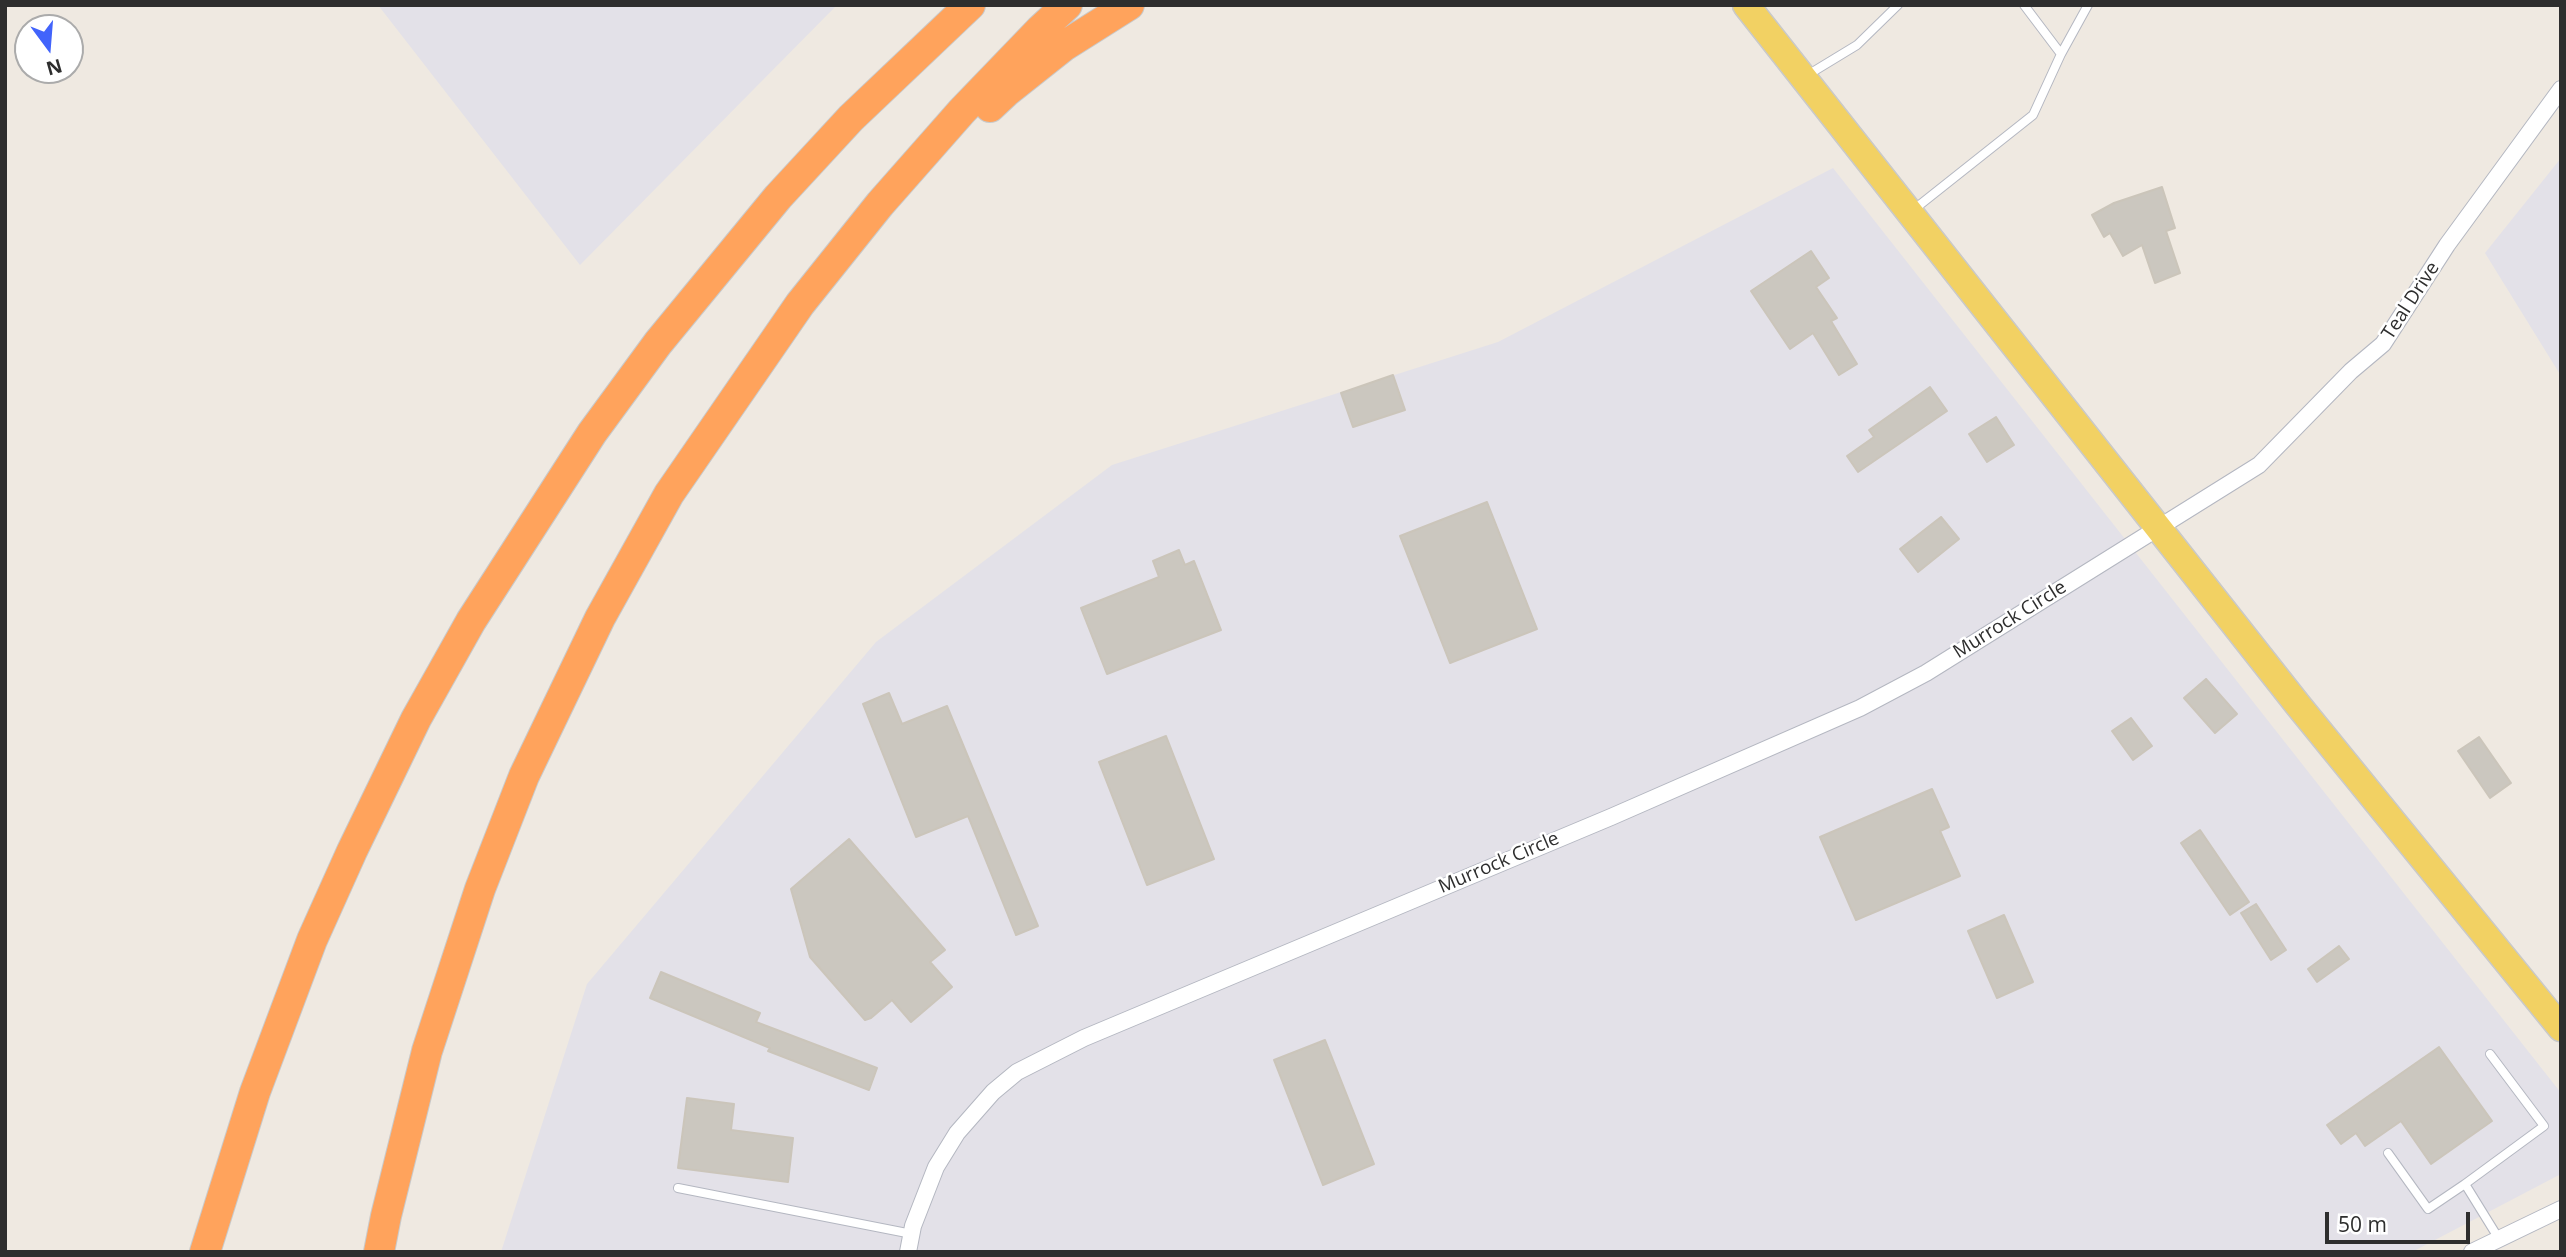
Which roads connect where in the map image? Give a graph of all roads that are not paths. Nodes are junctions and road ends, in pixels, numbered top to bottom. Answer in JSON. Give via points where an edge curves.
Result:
{"nodes":[{"id":1,"x":943,"y":5,"type":"edge"},
{"id":2,"x":970,"y":5,"type":"edge"},
{"id":3,"x":1067,"y":5,"type":"edge"},
{"id":4,"x":1129,"y":5,"type":"edge"},
{"id":5,"x":1746,"y":5,"type":"edge"},
{"id":6,"x":1898,"y":5,"type":"edge"},
{"id":7,"x":2024,"y":5,"type":"edge"},
{"id":8,"x":2088,"y":5,"type":"edge"},
{"id":9,"x":2061,"y":54,"type":"junction"},
{"id":10,"x":1803,"y":78,"type":"junction"},
{"id":11,"x":2561,"y":89,"type":"edge"},
{"id":12,"x":851,"y":118,"type":"junction"},
{"id":13,"x":880,"y":204,"type":"junction"},
{"id":14,"x":1909,"y":213,"type":"junction"},
{"id":15,"x":2157,"y":527,"type":"junction"},
{"id":16,"x":2561,"y":1028,"type":"edge"},
{"id":17,"x":2490,"y":1054,"type":"dead end"},
{"id":18,"x":2388,"y":1153,"type":"dead end"},
{"id":19,"x":2465,"y":1184,"type":"junction"},
{"id":20,"x":678,"y":1188,"type":"dead end"},
{"id":21,"x":2561,"y":1209,"type":"edge"},
{"id":22,"x":912,"y":1234,"type":"junction"},
{"id":23,"x":2498,"y":1239,"type":"junction"},
{"id":24,"x":205,"y":1252,"type":"edge"},
{"id":25,"x":379,"y":1252,"type":"edge"},
{"id":26,"x":908,"y":1252,"type":"edge"},
{"id":27,"x":2472,"y":1252,"type":"edge"}],
"edges":[{"from":1,"to":12,"type":"highway","via":[[891,57]]},
{"from":2,"to":12,"type":"highway"},
{"from":3,"to":13,"type":"highway","via":[[962,111]]},
{"from":4,"to":13,"type":"highway","via":[[1006,92]]},
{"from":5,"to":10,"type":"main road"},
{"from":6,"to":10,"type":"lane","via":[[1857,45]]},
{"from":7,"to":9,"type":"lane"},
{"from":8,"to":9,"type":"lane"},
{"from":9,"to":14,"type":"lane","via":[[2033,115]]},
{"from":10,"to":14,"type":"main road"},
{"from":11,"to":15,"type":"street","name":"Teal Drive","via":[[2447,245],[2383,344],[2351,370],[2259,465]]},
{"from":12,"to":24,"type":"highway","via":[[778,197],[658,343],[592,432],[471,621],[416,719],[312,940],[255,1092]]},
{"from":13,"to":25,"type":"highway","via":[[800,304],[669,495],[600,618],[524,776],[480,889],[428,1051]]},
{"from":14,"to":15,"type":"main road"},
{"from":15,"to":16,"type":"main road"},
{"from":15,"to":22,"type":"street","name":"Murrock Circle","via":[[1926,673],[1860,708],[1084,1038],[1017,1072],[957,1133],[936,1167]]},
{"from":17,"to":19,"type":"lane","via":[[2544,1126]]},
{"from":18,"to":19,"type":"lane","via":[[2428,1209]]},
{"from":19,"to":23,"type":"lane"},
{"from":20,"to":22,"type":"lane"},
{"from":21,"to":23,"type":"street"},
{"from":22,"to":26,"type":"street","name":"Murrock Circle"},
{"from":23,"to":27,"type":"street"}]}
